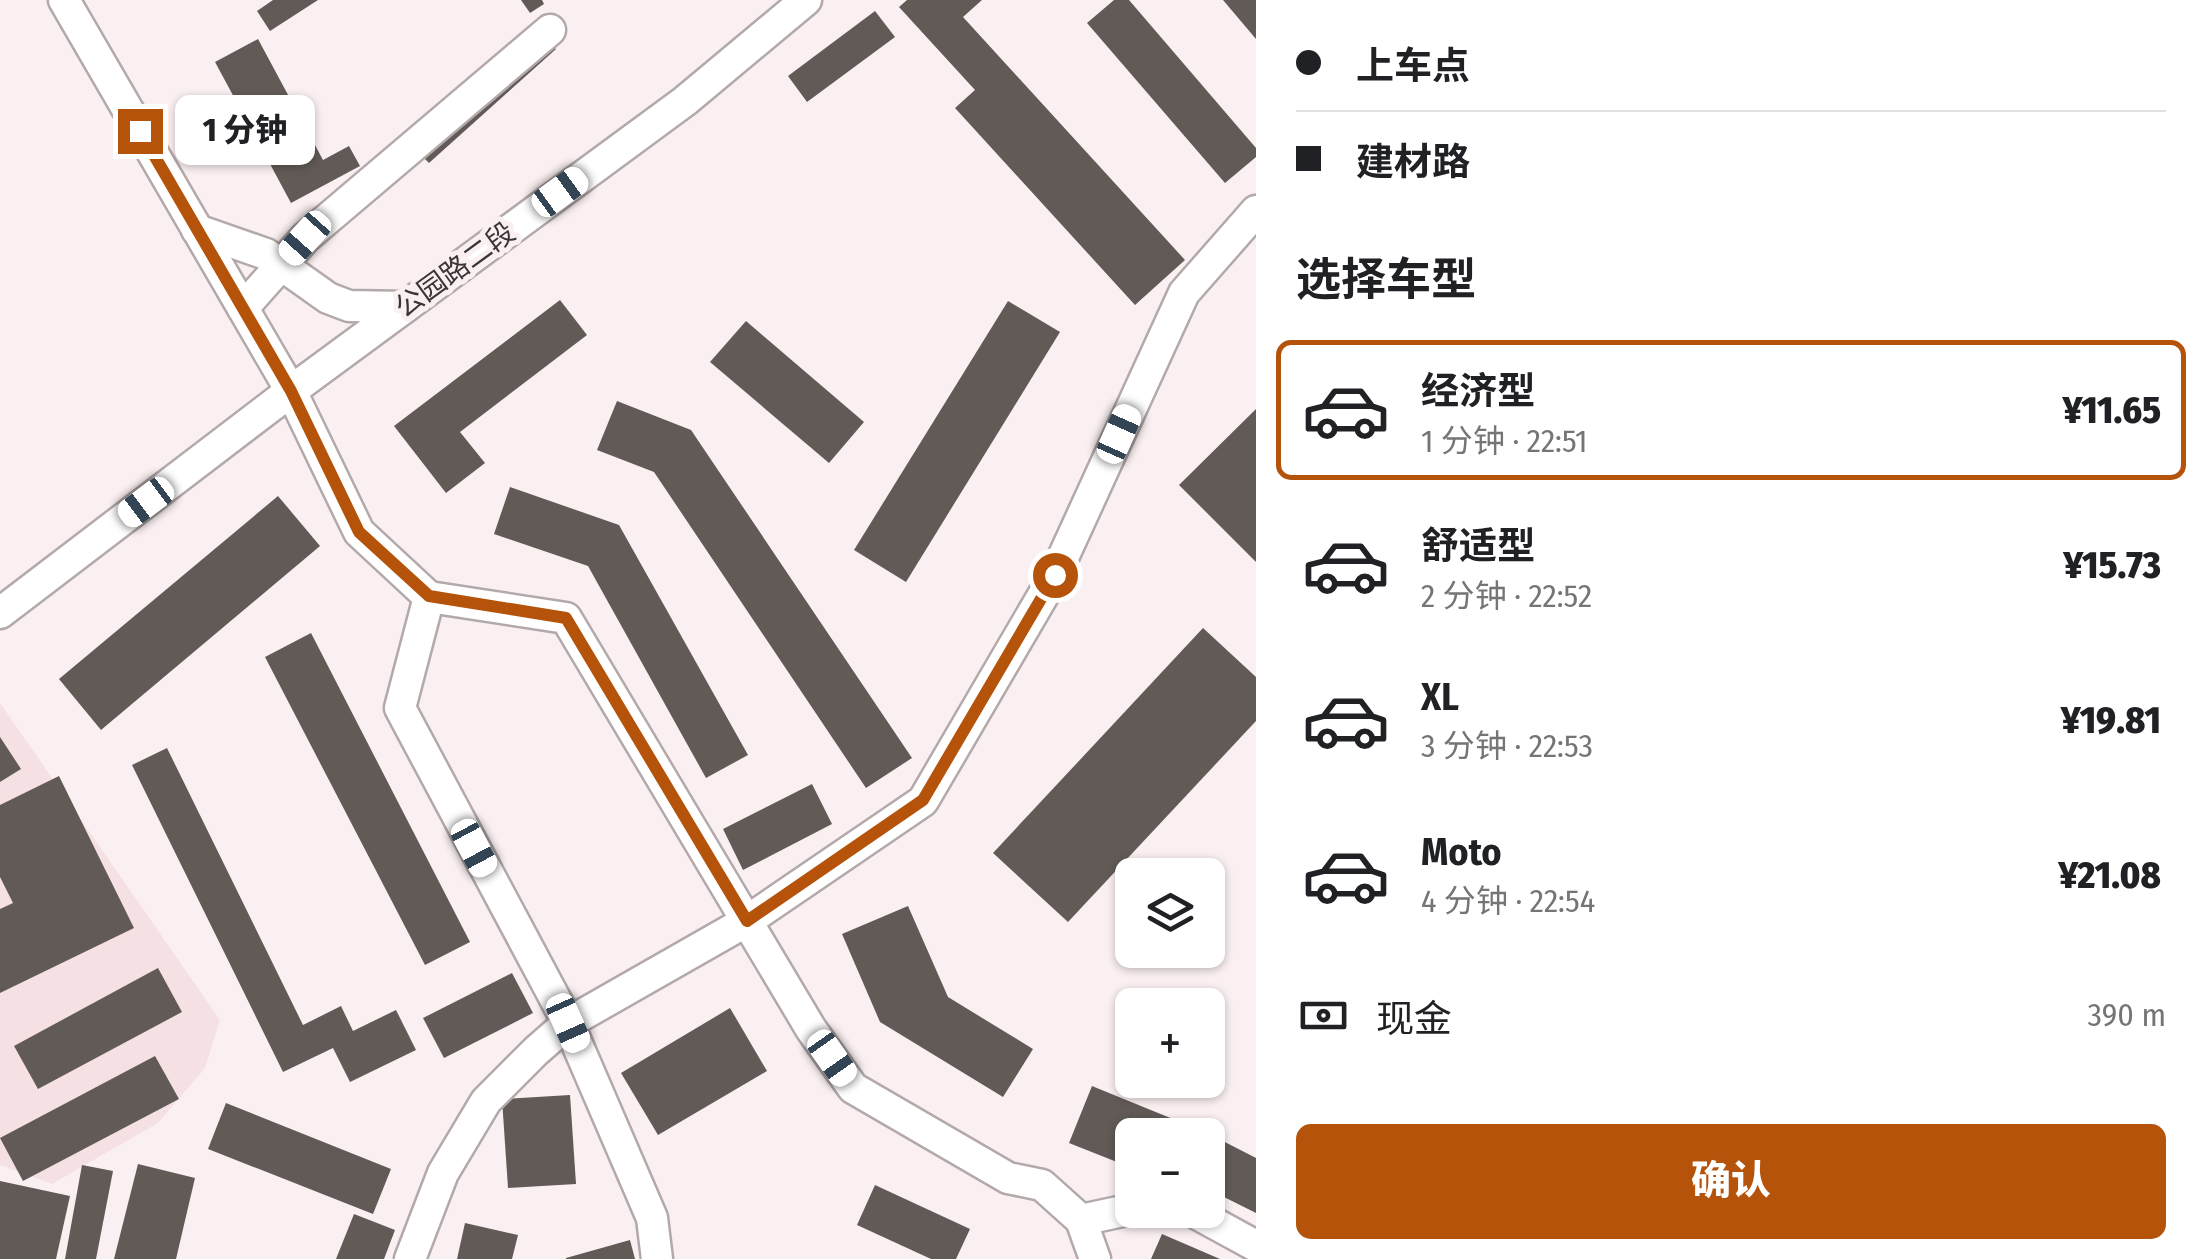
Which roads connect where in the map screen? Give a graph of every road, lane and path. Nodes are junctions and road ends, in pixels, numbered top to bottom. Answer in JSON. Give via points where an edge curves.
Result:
{"nodes":[{"id":1,"x":64,"y":0,"type":"edge"},
{"id":2,"x":806,"y":0,"type":"edge"},
{"id":3,"x":550,"y":30,"type":"dead end"},
{"id":4,"x":1256,"y":211,"type":"edge"},
{"id":5,"x":198,"y":230,"type":"junction"},
{"id":6,"x":281,"y":264,"type":"junction"},
{"id":7,"x":405,"y":307,"type":"junction"},
{"id":8,"x":243,"y":308,"type":"junction"},
{"id":9,"x":291,"y":391,"type":"junction"},
{"id":10,"x":429,"y":596,"type":"junction"},
{"id":11,"x":0,"y":614,"type":"edge"},
{"id":12,"x":747,"y":921,"type":"junction"},
{"id":13,"x":568,"y":1023,"type":"junction"},
{"id":14,"x":1115,"y":1213,"type":"edge"},
{"id":15,"x":1080,"y":1220,"type":"junction"},
{"id":16,"x":1223,"y":1228,"type":"edge"},
{"id":17,"x":1256,"y":1246,"type":"edge"},
{"id":18,"x":410,"y":1259,"type":"edge"},
{"id":19,"x":657,"y":1259,"type":"edge"},
{"id":20,"x":1096,"y":1259,"type":"edge"}],
"edges":[{"from":1,"to":5,"type":"street"},
{"from":2,"to":7,"type":"street","name":"公园路二段","via":[[685,101]]},
{"from":3,"to":6,"type":"street"},
{"from":4,"to":12,"type":"street","via":[[1184,293],[1055,575],[923,800]]},
{"from":5,"to":6,"type":"street"},
{"from":5,"to":8,"type":"street"},
{"from":6,"to":7,"type":"street","via":[[349,306]]},
{"from":6,"to":8,"type":"street"},
{"from":7,"to":9,"type":"street","name":"公园路二段"},
{"from":8,"to":9,"type":"street"},
{"from":9,"to":10,"type":"street","via":[[359,532]]},
{"from":9,"to":11,"type":"street","name":"公园路二段"},
{"from":10,"to":12,"type":"street","via":[[566,618]]},
{"from":10,"to":13,"type":"street","via":[[400,708]]},
{"from":12,"to":13,"type":"street"},
{"from":12,"to":15,"type":"street","via":[[853,1088],[1008,1178],[1042,1185]]},
{"from":13,"to":18,"type":"street","via":[[486,1101],[443,1173]]},
{"from":13,"to":19,"type":"street","via":[[652,1218]]},
{"from":14,"to":15,"type":"street"},
{"from":15,"to":20,"type":"street"},
{"from":16,"to":17,"type":"street"}]}
